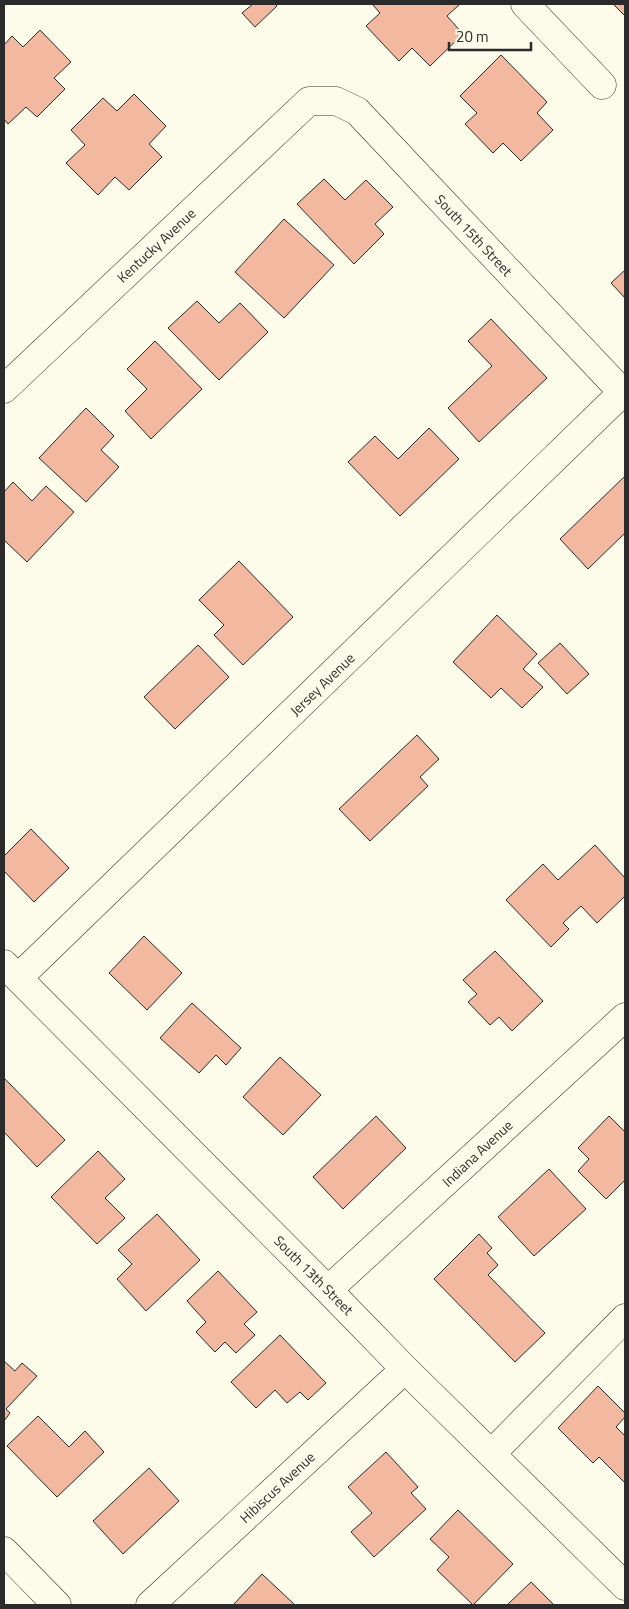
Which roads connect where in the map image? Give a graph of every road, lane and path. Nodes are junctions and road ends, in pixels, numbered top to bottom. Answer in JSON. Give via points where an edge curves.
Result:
{"nodes":[{"id":1,"x":525,"y":4,"type":"edge"},
{"id":2,"x":602,"y":85,"type":"dead end"},
{"id":3,"x":309,"y":101,"type":"joint"},
{"id":4,"x":4,"y":389,"type":"edge"},
{"id":5,"x":624,"y":392,"type":"edge"},
{"id":6,"x":11,"y":971,"type":"edge"},
{"id":7,"x":625,"y":1017,"type":"edge"},
{"id":8,"x":328,"y":1290,"type":"junction"},
{"id":9,"x":625,"y":1318,"type":"edge"},
{"id":10,"x":405,"y":1369,"type":"junction"},
{"id":11,"x":491,"y":1454,"type":"junction"},
{"id":12,"x":4,"y":1552,"type":"edge"},
{"id":13,"x":625,"y":1586,"type":"edge"},
{"id":14,"x":57,"y":1605,"type":"edge"},
{"id":15,"x":150,"y":1605,"type":"edge"}],
"edges":[{"from":1,"to":2,"type":"street"},
{"from":3,"to":4,"type":"street","name":"Kentucky Avenue"},
{"from":3,"to":5,"type":"street","name":"South 15th Street","via":[[336,101],[357,111]]},
{"from":5,"to":6,"type":"street","name":"Jersey Avenue"},
{"from":6,"to":8,"type":"street","name":"South 13th Street"},
{"from":7,"to":8,"type":"street","name":"Indiana Avenue"},
{"from":8,"to":10,"type":"street","name":"South 13th Street"},
{"from":9,"to":11,"type":"street"},
{"from":10,"to":11,"type":"street","name":"South 13th Street"},
{"from":10,"to":15,"type":"street","name":"Hibiscus Avenue"},
{"from":11,"to":13,"type":"street","name":"South 13th Street"},
{"from":12,"to":14,"type":"street"}]}
